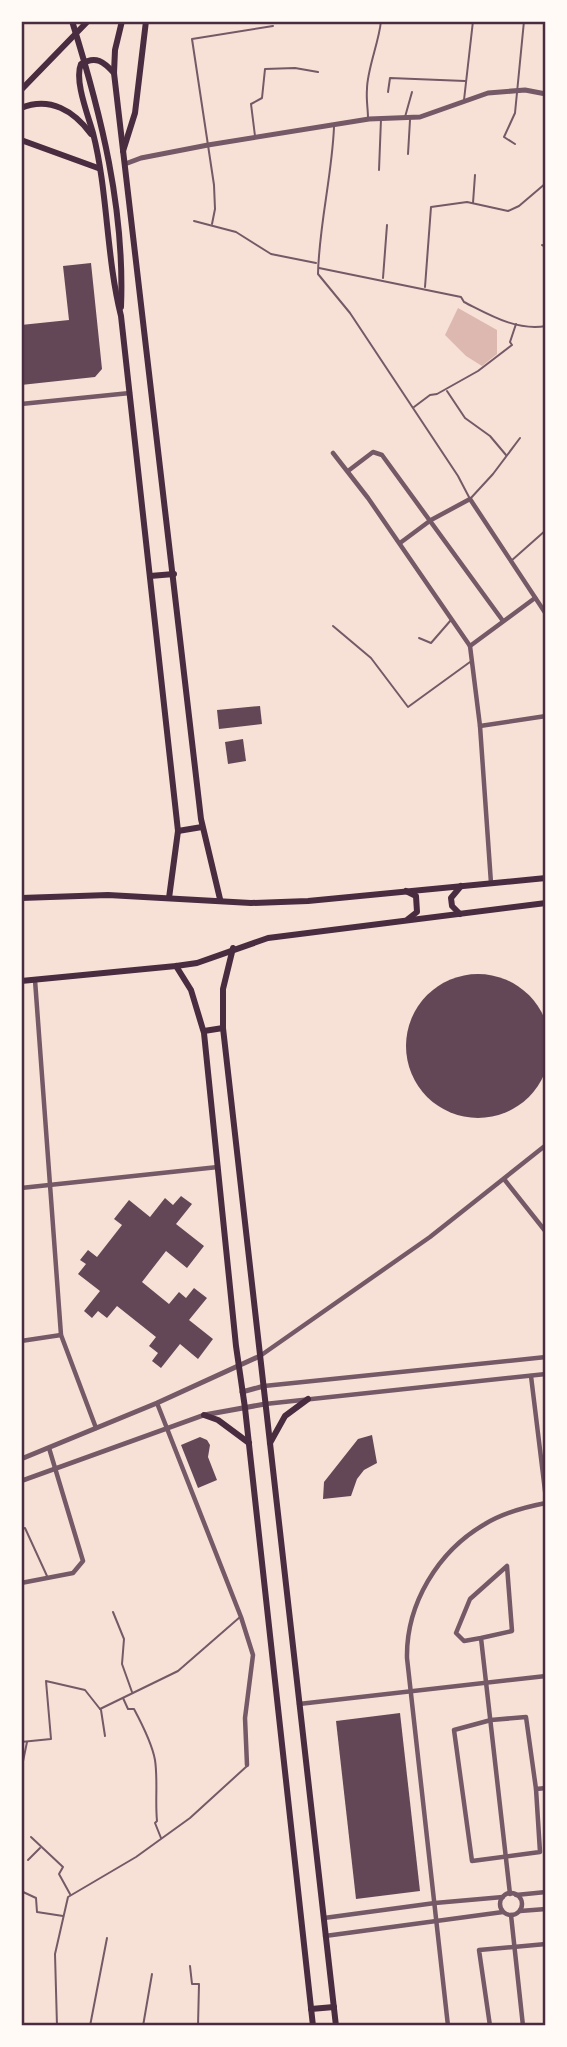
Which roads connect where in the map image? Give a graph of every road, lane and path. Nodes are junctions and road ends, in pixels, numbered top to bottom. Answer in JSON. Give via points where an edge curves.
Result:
{"nodes":[{"id":1,"x":72,"y":21,"type":"edge"},
{"id":2,"x":88,"y":21,"type":"edge"},
{"id":3,"x":122,"y":21,"type":"edge"},
{"id":4,"x":146,"y":21,"type":"edge"},
{"id":5,"x":381,"y":21,"type":"edge"},
{"id":6,"x":473,"y":21,"type":"edge"},
{"id":7,"x":524,"y":21,"type":"edge"},
{"id":8,"x":273,"y":26,"type":"dead end"},
{"id":9,"x":318,"y":72,"type":"dead end"},
{"id":10,"x":114,"y":73,"type":"junction"},
{"id":11,"x":465,"y":81,"type":"junction"},
{"id":12,"x":21,"y":90,"type":"edge"},
{"id":13,"x":517,"y":91,"type":"junction"},
{"id":14,"x":388,"y":92,"type":"dead end"},
{"id":15,"x":412,"y":92,"type":"dead end"},
{"id":16,"x":546,"y":94,"type":"edge"},
{"id":17,"x":464,"y":103,"type":"junction"},
{"id":18,"x":21,"y":108,"type":"edge"},
{"id":19,"x":381,"y":118,"type":"junction"},
{"id":20,"x":408,"y":118,"type":"junction"},
{"id":21,"x":369,"y":119,"type":"junction"},
{"id":22,"x":334,"y":126,"type":"junction"},
{"id":23,"x":94,"y":137,"type":"junction"},
{"id":24,"x":255,"y":137,"type":"junction"},
{"id":25,"x":21,"y":141,"type":"edge"},
{"id":26,"x":515,"y":144,"type":"dead end"},
{"id":27,"x":208,"y":145,"type":"junction"},
{"id":28,"x":123,"y":151,"type":"junction"},
{"id":29,"x":408,"y":154,"type":"dead end"},
{"id":30,"x":125,"y":164,"type":"junction"},
{"id":31,"x":99,"y":168,"type":"junction"},
{"id":32,"x":379,"y":170,"type":"dead end"},
{"id":33,"x":475,"y":175,"type":"dead end"},
{"id":34,"x":546,"y":183,"type":"edge"},
{"id":35,"x":473,"y":204,"type":"junction"},
{"id":36,"x":194,"y":221,"type":"dead end"},
{"id":37,"x":212,"y":224,"type":"junction"},
{"id":38,"x":387,"y":225,"type":"dead end"},
{"id":39,"x":318,"y":263,"type":"junction"},
{"id":40,"x":318,"y":268,"type":"junction"},
{"id":41,"x":383,"y":279,"type":"junction"},
{"id":42,"x":425,"y":288,"type":"junction"},
{"id":43,"x":121,"y":316,"type":"junction"},
{"id":44,"x":516,"y":324,"type":"junction"},
{"id":45,"x":546,"y":326,"type":"edge"},
{"id":46,"x":446,"y":389,"type":"junction"},
{"id":47,"x":130,"y":393,"type":"junction"},
{"id":48,"x":21,"y":404,"type":"edge"},
{"id":49,"x":414,"y":407,"type":"junction"},
{"id":50,"x":520,"y":438,"type":"dead end"},
{"id":51,"x":333,"y":453,"type":"dead end"},
{"id":52,"x":507,"y":455,"type":"junction"},
{"id":53,"x":348,"y":471,"type":"junction"},
{"id":54,"x":470,"y":499,"type":"junction"},
{"id":55,"x":431,"y":520,"type":"junction"},
{"id":56,"x":546,"y":530,"type":"edge"},
{"id":57,"x":400,"y":543,"type":"junction"},
{"id":58,"x":510,"y":561,"type":"junction"},
{"id":59,"x":174,"y":574,"type":"junction"},
{"id":60,"x":150,"y":576,"type":"junction"},
{"id":61,"x":535,"y":598,"type":"junction"},
{"id":62,"x":546,"y":614,"type":"edge"},
{"id":63,"x":452,"y":619,"type":"junction"},
{"id":64,"x":503,"y":621,"type":"junction"},
{"id":65,"x":333,"y":626,"type":"dead end"},
{"id":66,"x":419,"y":638,"type":"dead end"},
{"id":67,"x":470,"y":646,"type":"junction"},
{"id":68,"x":471,"y":661,"type":"junction"},
{"id":69,"x":546,"y":716,"type":"edge"},
{"id":70,"x":480,"y":726,"type":"junction"},
{"id":71,"x":202,"y":827,"type":"junction"},
{"id":72,"x":178,"y":831,"type":"junction"},
{"id":73,"x":546,"y":878,"type":"edge"},
{"id":74,"x":491,"y":883,"type":"junction"},
{"id":75,"x":461,"y":886,"type":"junction"},
{"id":76,"x":405,"y":890,"type":"junction"},
{"id":77,"x":21,"y":898,"type":"edge"},
{"id":78,"x":169,"y":898,"type":"junction"},
{"id":79,"x":220,"y":899,"type":"junction"},
{"id":80,"x":546,"y":903,"type":"edge"},
{"id":81,"x":460,"y":914,"type":"junction"},
{"id":82,"x":407,"y":920,"type":"junction"},
{"id":83,"x":233,"y":948,"type":"junction"},
{"id":84,"x":176,"y":966,"type":"junction"},
{"id":85,"x":35,"y":980,"type":"junction"},
{"id":86,"x":21,"y":981,"type":"edge"},
{"id":87,"x":223,"y":1028,"type":"junction"},
{"id":88,"x":204,"y":1031,"type":"junction"},
{"id":89,"x":546,"y":1145,"type":"edge"},
{"id":90,"x":218,"y":1167,"type":"junction"},
{"id":91,"x":504,"y":1179,"type":"junction"},
{"id":92,"x":51,"y":1185,"type":"junction"},
{"id":93,"x":21,"y":1188,"type":"edge"},
{"id":94,"x":546,"y":1232,"type":"edge"},
{"id":95,"x":61,"y":1335,"type":"junction"},
{"id":96,"x":21,"y":1341,"type":"edge"},
{"id":97,"x":260,"y":1356,"type":"junction"},
{"id":98,"x":546,"y":1357,"type":"edge"},
{"id":99,"x":239,"y":1367,"type":"junction"},
{"id":100,"x":546,"y":1374,"type":"edge"},
{"id":101,"x":531,"y":1376,"type":"junction"},
{"id":102,"x":264,"y":1386,"type":"junction"},
{"id":103,"x":242,"y":1392,"type":"junction"},
{"id":104,"x":308,"y":1399,"type":"junction"},
{"id":105,"x":157,"y":1403,"type":"junction"},
{"id":106,"x":265,"y":1404,"type":"junction"},
{"id":107,"x":245,"y":1408,"type":"junction"},
{"id":108,"x":204,"y":1415,"type":"junction"},
{"id":109,"x":96,"y":1428,"type":"junction"},
{"id":110,"x":167,"y":1429,"type":"junction"},
{"id":111,"x":248,"y":1443,"type":"junction"},
{"id":112,"x":270,"y":1445,"type":"junction"},
{"id":113,"x":49,"y":1448,"type":"junction"},
{"id":114,"x":21,"y":1459,"type":"edge"},
{"id":115,"x":55,"y":1469,"type":"junction"},
{"id":116,"x":21,"y":1481,"type":"edge"},
{"id":117,"x":546,"y":1501,"type":"edge"},
{"id":118,"x":21,"y":1529,"type":"edge"},
{"id":119,"x":47,"y":1576,"type":"junction"},
{"id":120,"x":21,"y":1583,"type":"edge"},
{"id":121,"x":113,"y":1612,"type":"dead end"},
{"id":122,"x":241,"y":1616,"type":"junction"},
{"id":123,"x":481,"y":1638,"type":"junction"},
{"id":124,"x":546,"y":1676,"type":"edge"},
{"id":125,"x":485,"y":1683,"type":"junction"},
{"id":126,"x":411,"y":1691,"type":"junction"},
{"id":127,"x":132,"y":1693,"type":"junction"},
{"id":128,"x":123,"y":1698,"type":"junction"},
{"id":129,"x":299,"y":1704,"type":"junction"},
{"id":130,"x":100,"y":1709,"type":"junction"},
{"id":131,"x":491,"y":1720,"type":"junction"},
{"id":132,"x":104,"y":1736,"type":"dead end"},
{"id":133,"x":27,"y":1741,"type":"junction"},
{"id":134,"x":21,"y":1742,"type":"edge"},
{"id":135,"x":247,"y":1765,"type":"joint"},
{"id":136,"x":21,"y":1771,"type":"edge"},
{"id":137,"x":546,"y":1788,"type":"edge"},
{"id":138,"x":536,"y":1789,"type":"junction"},
{"id":139,"x":31,"y":1838,"type":"dead end"},
{"id":140,"x":161,"y":1839,"type":"junction"},
{"id":141,"x":41,"y":1848,"type":"junction"},
{"id":142,"x":506,"y":1858,"type":"junction"},
{"id":143,"x":28,"y":1860,"type":"dead end"},
{"id":144,"x":21,"y":1891,"type":"edge"},
{"id":145,"x":546,"y":1892,"type":"edge"},
{"id":146,"x":71,"y":1894,"type":"junction"},
{"id":147,"x":513,"y":1895,"type":"junction"},
{"id":148,"x":503,"y":1897,"type":"junction"},
{"id":149,"x":435,"y":1903,"type":"junction"},
{"id":150,"x":546,"y":1909,"type":"edge"},
{"id":151,"x":519,"y":1911,"type":"junction"},
{"id":152,"x":503,"y":1912,"type":"junction"},
{"id":153,"x":511,"y":1915,"type":"junction"},
{"id":154,"x":63,"y":1916,"type":"junction"},
{"id":155,"x":324,"y":1918,"type":"junction"},
{"id":156,"x":437,"y":1920,"type":"junction"},
{"id":157,"x":326,"y":1936,"type":"junction"},
{"id":158,"x":107,"y":1938,"type":"dead end"},
{"id":159,"x":546,"y":1944,"type":"edge"},
{"id":160,"x":514,"y":1947,"type":"junction"},
{"id":161,"x":190,"y":1966,"type":"dead end"},
{"id":162,"x":152,"y":1974,"type":"dead end"},
{"id":163,"x":334,"y":2007,"type":"junction"},
{"id":164,"x":311,"y":2009,"type":"junction"},
{"id":165,"x":57,"y":2026,"type":"edge"},
{"id":166,"x":90,"y":2026,"type":"edge"},
{"id":167,"x":143,"y":2026,"type":"edge"},
{"id":168,"x":198,"y":2026,"type":"edge"},
{"id":169,"x":313,"y":2026,"type":"edge"},
{"id":170,"x":336,"y":2026,"type":"edge"},
{"id":171,"x":448,"y":2026,"type":"edge"},
{"id":172,"x":491,"y":2026,"type":"edge"},
{"id":173,"x":523,"y":2026,"type":"edge"}],
"edges":[{"from":1,"to":43,"type":"main road","via":[[108,154],[123,270]]},
{"from":2,"to":12,"type":"main road"},
{"from":3,"to":10,"type":"main road"},
{"from":4,"to":28,"type":"main road","via":[[135,113]]},
{"from":5,"to":21,"type":"lane","via":[[366,87]]},
{"from":6,"to":11,"type":"lane"},
{"from":7,"to":13,"type":"lane"},
{"from":8,"to":27,"type":"lane","via":[[192,39]]},
{"from":9,"to":24,"type":"lane","via":[[265,68],[262,98],[251,104]]},
{"from":10,"to":23,"type":"main road","via":[[95,59],[81,64],[79,70]]},
{"from":10,"to":28,"type":"main road"},
{"from":11,"to":14,"type":"lane","via":[[390,79]]},
{"from":11,"to":17,"type":"lane"},
{"from":13,"to":16,"type":"street"},
{"from":13,"to":17,"type":"street","via":[[488,93]]},
{"from":13,"to":26,"type":"lane","via":[[515,113],[504,137]]},
{"from":15,"to":20,"type":"lane"},
{"from":17,"to":20,"type":"street"},
{"from":18,"to":23,"type":"main road","via":[[58,106],[72,113]]},
{"from":19,"to":20,"type":"street"},
{"from":19,"to":21,"type":"street"},
{"from":19,"to":32,"type":"lane"},
{"from":20,"to":29,"type":"lane"},
{"from":21,"to":22,"type":"street"},
{"from":22,"to":24,"type":"street"},
{"from":22,"to":39,"type":"lane"},
{"from":23,"to":31,"type":"main road"},
{"from":24,"to":27,"type":"street"},
{"from":25,"to":31,"type":"main road"},
{"from":27,"to":30,"type":"street"},
{"from":27,"to":37,"type":"lane","via":[[215,199]]},
{"from":28,"to":30,"type":"main road"},
{"from":30,"to":59,"type":"main road"},
{"from":31,"to":43,"type":"main road"},
{"from":33,"to":35,"type":"lane"},
{"from":34,"to":35,"type":"lane","via":[[508,211]]},
{"from":35,"to":42,"type":"lane","via":[[431,207]]},
{"from":36,"to":37,"type":"lane"},
{"from":37,"to":39,"type":"lane","via":[[236,232],[271,254]]},
{"from":38,"to":41,"type":"lane"},
{"from":39,"to":40,"type":"lane"},
{"from":40,"to":41,"type":"lane"},
{"from":40,"to":49,"type":"lane"},
{"from":41,"to":42,"type":"lane"},
{"from":42,"to":44,"type":"lane","via":[[461,297]]},
{"from":43,"to":47,"type":"main road"},
{"from":44,"to":45,"type":"lane"},
{"from":44,"to":46,"type":"lane","via":[[512,345]]},
{"from":46,"to":49,"type":"lane"},
{"from":46,"to":52,"type":"lane","via":[[465,418],[484,430]]},
{"from":47,"to":48,"type":"street"},
{"from":47,"to":60,"type":"main road"},
{"from":49,"to":54,"type":"lane"},
{"from":50,"to":52,"type":"lane"},
{"from":51,"to":53,"type":"street"},
{"from":52,"to":54,"type":"lane"},
{"from":53,"to":55,"type":"street","via":[[373,452],[382,455]]},
{"from":53,"to":57,"type":"street"},
{"from":54,"to":55,"type":"street"},
{"from":54,"to":58,"type":"street"},
{"from":55,"to":57,"type":"street"},
{"from":55,"to":64,"type":"street"},
{"from":56,"to":58,"type":"lane"},
{"from":57,"to":63,"type":"street"},
{"from":58,"to":61,"type":"street"},
{"from":59,"to":60,"type":"main road"},
{"from":59,"to":71,"type":"main road"},
{"from":60,"to":72,"type":"main road"},
{"from":61,"to":62,"type":"street"},
{"from":61,"to":64,"type":"street"},
{"from":63,"to":66,"type":"lane","via":[[431,643]]},
{"from":63,"to":67,"type":"street"},
{"from":64,"to":67,"type":"street"},
{"from":65,"to":68,"type":"lane","via":[[371,658],[408,707]]},
{"from":67,"to":68,"type":"street"},
{"from":68,"to":70,"type":"street"},
{"from":69,"to":70,"type":"street"},
{"from":70,"to":74,"type":"street"},
{"from":71,"to":72,"type":"main road"},
{"from":71,"to":79,"type":"main road"},
{"from":72,"to":78,"type":"main road"},
{"from":73,"to":74,"type":"main road"},
{"from":74,"to":75,"type":"main road"},
{"from":75,"to":76,"type":"main road"},
{"from":75,"to":81,"type":"main road","via":[[452,898],[452,906]]},
{"from":76,"to":79,"type":"main road","via":[[308,901]]},
{"from":76,"to":82,"type":"main road","via":[[416,896],[418,904],[417,912]]},
{"from":77,"to":78,"type":"main road"},
{"from":78,"to":79,"type":"main road"},
{"from":80,"to":81,"type":"main road"},
{"from":81,"to":82,"type":"main road"},
{"from":82,"to":83,"type":"main road","via":[[268,938]]},
{"from":83,"to":84,"type":"main road"},
{"from":83,"to":87,"type":"main road","via":[[223,989]]},
{"from":84,"to":85,"type":"main road"},
{"from":84,"to":88,"type":"main road","via":[[191,990]]},
{"from":85,"to":86,"type":"main road"},
{"from":85,"to":92,"type":"street"},
{"from":87,"to":88,"type":"main road"},
{"from":87,"to":97,"type":"main road"},
{"from":88,"to":90,"type":"main road"},
{"from":89,"to":91,"type":"street"},
{"from":90,"to":92,"type":"street"},
{"from":90,"to":99,"type":"main road"},
{"from":91,"to":94,"type":"street"},
{"from":91,"to":97,"type":"street"},
{"from":92,"to":93,"type":"street"},
{"from":92,"to":95,"type":"street"},
{"from":95,"to":96,"type":"street"},
{"from":95,"to":109,"type":"street"},
{"from":97,"to":99,"type":"street"},
{"from":97,"to":102,"type":"main road"},
{"from":98,"to":102,"type":"street"},
{"from":99,"to":103,"type":"main road"},
{"from":99,"to":105,"type":"street"},
{"from":100,"to":101,"type":"street"},
{"from":101,"to":104,"type":"street"},
{"from":101,"to":117,"type":"street"},
{"from":102,"to":103,"type":"street"},
{"from":102,"to":106,"type":"main road"},
{"from":103,"to":107,"type":"main road"},
{"from":104,"to":106,"type":"street"},
{"from":104,"to":112,"type":"main road","via":[[285,1416]]},
{"from":105,"to":109,"type":"street"},
{"from":105,"to":110,"type":"street"},
{"from":106,"to":107,"type":"street"},
{"from":106,"to":112,"type":"main road"},
{"from":107,"to":108,"type":"street"},
{"from":107,"to":111,"type":"main road"},
{"from":108,"to":110,"type":"street"},
{"from":108,"to":111,"type":"main road"},
{"from":109,"to":113,"type":"street"},
{"from":110,"to":115,"type":"street"},
{"from":110,"to":122,"type":"street"},
{"from":111,"to":164,"type":"main road"},
{"from":112,"to":129,"type":"main road"},
{"from":113,"to":114,"type":"street"},
{"from":113,"to":115,"type":"street"},
{"from":115,"to":116,"type":"street"},
{"from":115,"to":119,"type":"street","via":[[83,1561],[73,1573]]},
{"from":117,"to":126,"type":"street","via":[[486,1523],[461,1540],[432,1576],[418,1599],[408,1632]]},
{"from":118,"to":119,"type":"lane","via":[[25,1528]]},
{"from":119,"to":120,"type":"street"},
{"from":121,"to":127,"type":"lane","via":[[124,1639],[122,1664]]},
{"from":122,"to":127,"type":"lane","via":[[178,1671]]},
{"from":122,"to":135,"type":"street","via":[[253,1655],[245,1718]]},
{"from":123,"to":123,"type":"street","via":[[464,1641],[456,1633],[470,1599],[507,1566],[512,1631]]},
{"from":123,"to":125,"type":"street"},
{"from":124,"to":125,"type":"street"},
{"from":125,"to":126,"type":"street"},
{"from":125,"to":131,"type":"street"},
{"from":126,"to":129,"type":"street"},
{"from":126,"to":149,"type":"street"},
{"from":127,"to":128,"type":"lane"},
{"from":128,"to":130,"type":"lane"},
{"from":128,"to":140,"type":"lane","via":[[128,1710],[133,1709],[139,1718],[155,1760],[155,1823]]},
{"from":129,"to":155,"type":"main road"},
{"from":130,"to":132,"type":"lane"},
{"from":130,"to":133,"type":"lane","via":[[85,1690],[46,1681],[51,1739]]},
{"from":131,"to":138,"type":"street","via":[[526,1717]]},
{"from":131,"to":142,"type":"street"},
{"from":131,"to":142,"type":"street","via":[[454,1730],[472,1861]]},
{"from":133,"to":134,"type":"lane"},
{"from":133,"to":136,"type":"lane"},
{"from":135,"to":140,"type":"lane"},
{"from":137,"to":138,"type":"street"},
{"from":138,"to":142,"type":"street","via":[[540,1852]]},
{"from":139,"to":141,"type":"lane"},
{"from":140,"to":146,"type":"lane"},
{"from":141,"to":143,"type":"lane"},
{"from":141,"to":146,"type":"lane","via":[[63,1867],[59,1874]]},
{"from":142,"to":147,"type":"street"},
{"from":144,"to":154,"type":"lane","via":[[36,1898],[37,1912]]},
{"from":145,"to":147,"type":"street"},
{"from":146,"to":154,"type":"lane"},
{"from":147,"to":148,"type":"street"},
{"from":147,"to":151,"type":"street","via":[[521,1903]]},
{"from":148,"to":149,"type":"street"},
{"from":148,"to":152,"type":"street"},
{"from":149,"to":155,"type":"street"},
{"from":149,"to":156,"type":"street"},
{"from":150,"to":151,"type":"street"},
{"from":151,"to":153,"type":"street"},
{"from":152,"to":153,"type":"street"},
{"from":152,"to":156,"type":"street"},
{"from":153,"to":160,"type":"street"},
{"from":154,"to":165,"type":"lane","via":[[55,1954]]},
{"from":155,"to":157,"type":"main road"},
{"from":156,"to":157,"type":"street"},
{"from":156,"to":171,"type":"street"},
{"from":157,"to":163,"type":"main road"},
{"from":158,"to":166,"type":"lane"},
{"from":159,"to":160,"type":"street"},
{"from":160,"to":172,"type":"street","via":[[479,1950]]},
{"from":160,"to":173,"type":"street"},
{"from":161,"to":168,"type":"lane","via":[[192,1984],[199,1984]]},
{"from":162,"to":167,"type":"lane"},
{"from":163,"to":164,"type":"main road"},
{"from":163,"to":170,"type":"main road"},
{"from":164,"to":169,"type":"main road"}]}
